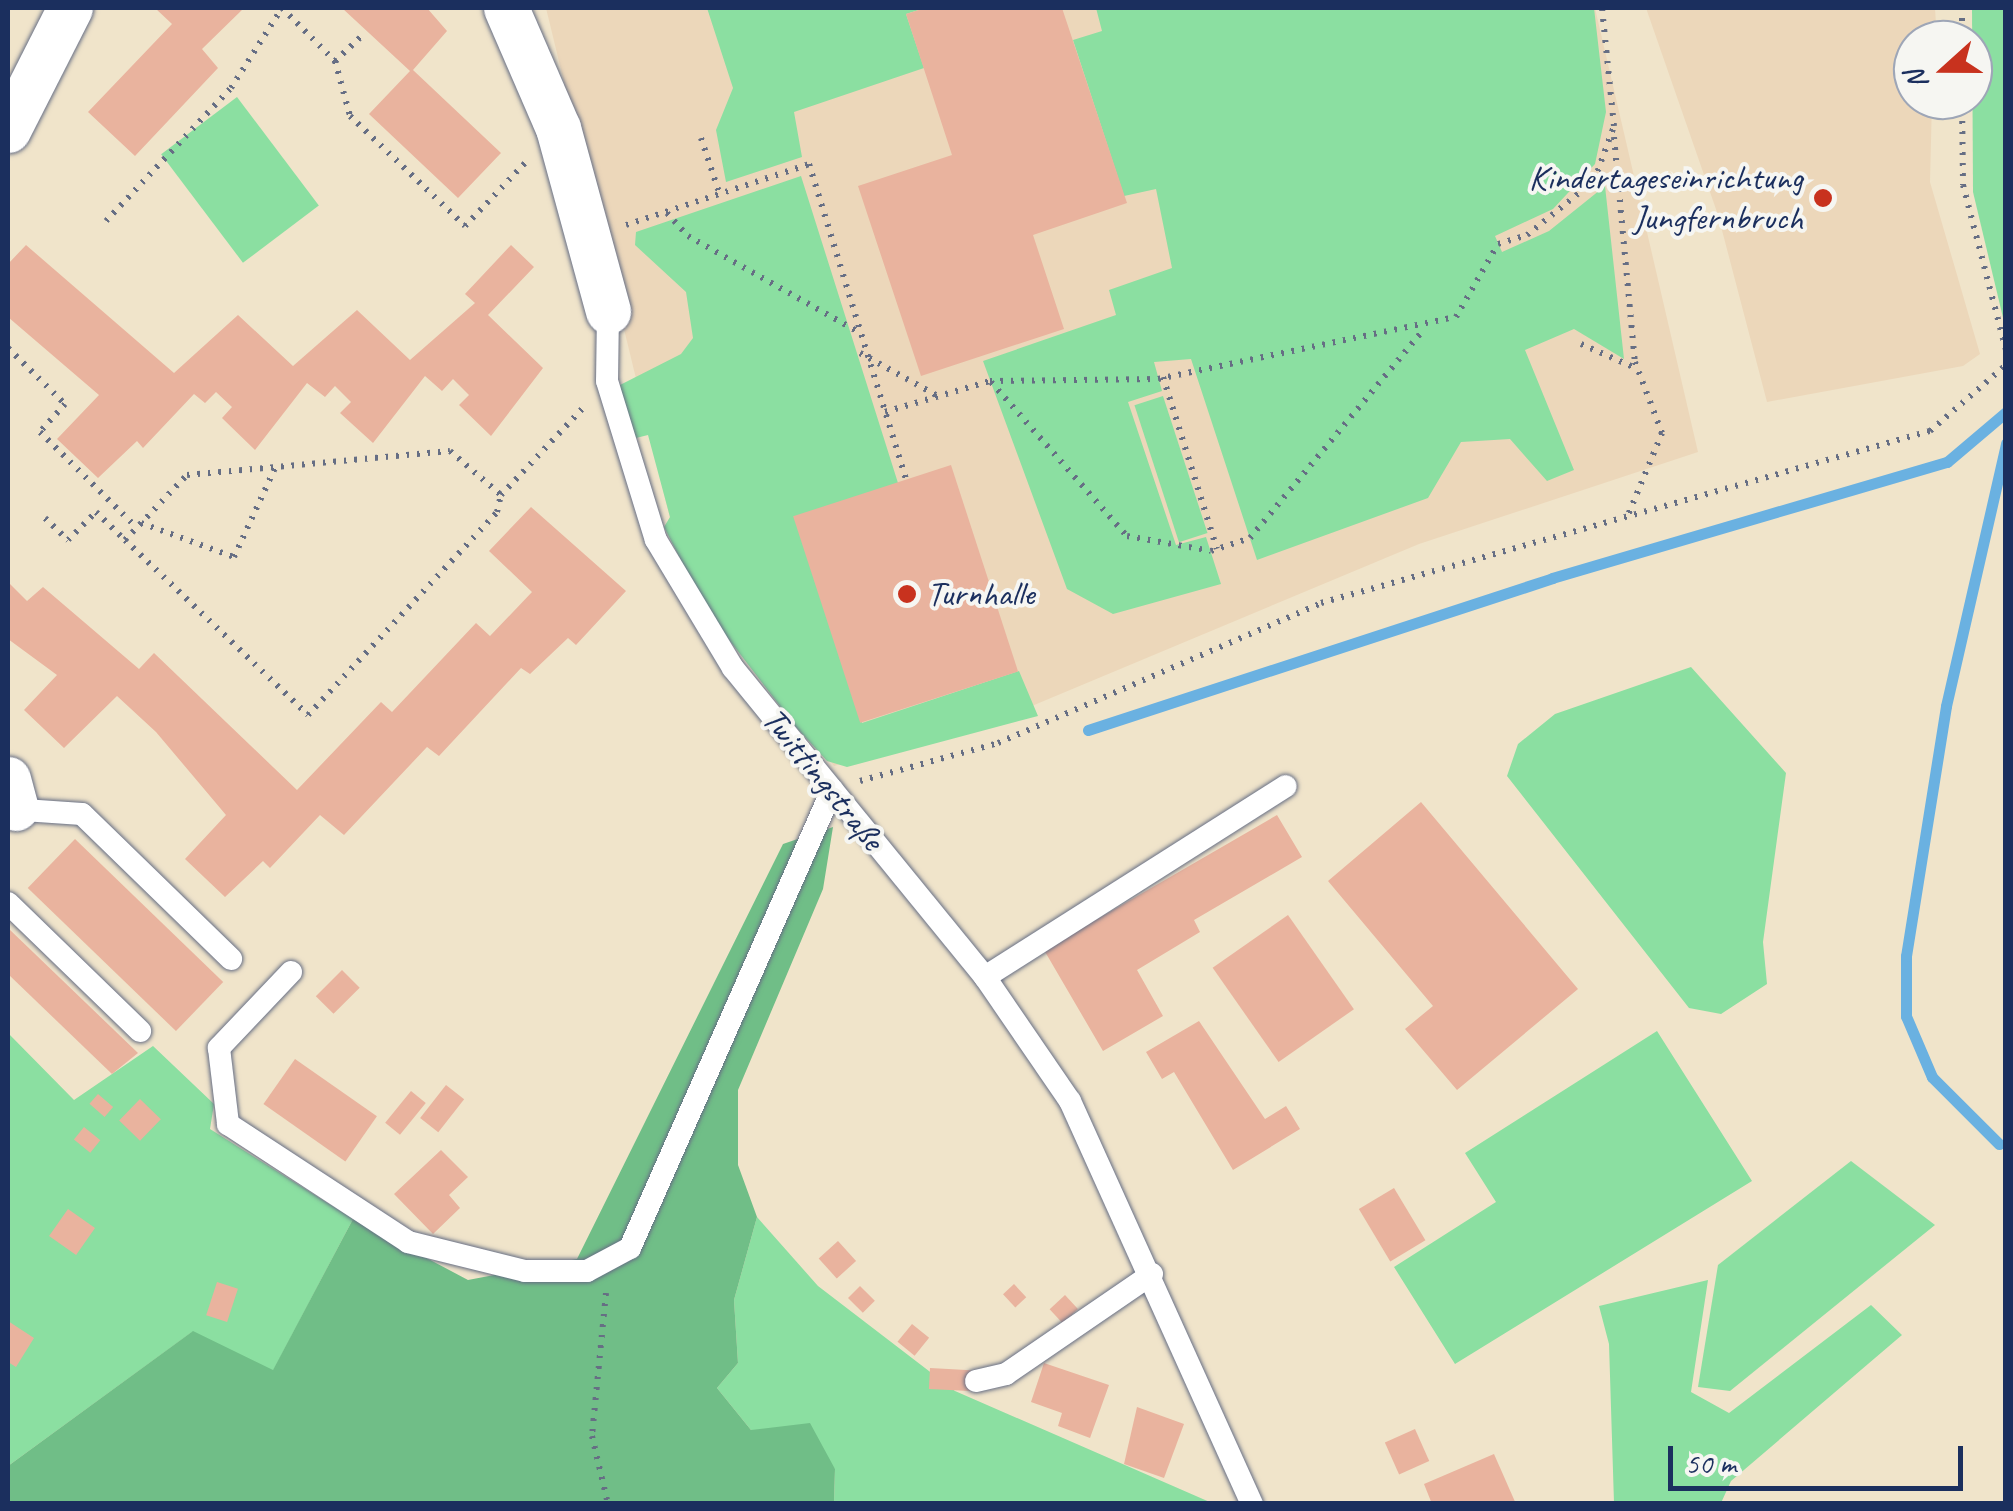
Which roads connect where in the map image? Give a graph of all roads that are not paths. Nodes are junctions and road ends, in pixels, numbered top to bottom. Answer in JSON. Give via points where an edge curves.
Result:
{"nodes":[{"id":1,"x":70,"y":8,"type":"edge"},
{"id":2,"x":506,"y":8,"type":"edge"},
{"id":3,"x":8,"y":130,"type":"edge"},
{"id":4,"x":608,"y":311,"type":"joint"},
{"id":5,"x":1286,"y":786,"type":"dead end"},
{"id":6,"x":832,"y":790,"type":"junction"},
{"id":7,"x":10,"y":806,"type":"edge"},
{"id":8,"x":8,"y":904,"type":"edge"},
{"id":9,"x":231,"y":959,"type":"dead end"},
{"id":10,"x":291,"y":972,"type":"dead end"},
{"id":11,"x":986,"y":977,"type":"junction"},
{"id":12,"x":140,"y":1031,"type":"dead end"},
{"id":13,"x":1152,"y":1274,"type":"junction"},
{"id":14,"x":976,"y":1381,"type":"dead end"},
{"id":15,"x":1252,"y":1504,"type":"edge"}],
"edges":[{"from":1,"to":3,"type":"street"},
{"from":2,"to":4,"type":"street","name":"Twittingstraße","via":[[558,128]]},
{"from":4,"to":6,"type":"lane","name":"Twittingstraße","via":[[607,381],[656,540],[733,668]]},
{"from":5,"to":11,"type":"lane"},
{"from":6,"to":10,"type":"lane","via":[[630,1248],[587,1271],[466,1261],[408,1242],[228,1124],[218,1048]]},
{"from":6,"to":11,"type":"lane","name":"Twittingstraße"},
{"from":7,"to":9,"type":"lane","via":[[82,814]]},
{"from":8,"to":12,"type":"lane"},
{"from":11,"to":13,"type":"lane","name":"Twittingstraße","via":[[1070,1101]]},
{"from":13,"to":14,"type":"lane","via":[[1006,1374]]},
{"from":13,"to":15,"type":"lane","name":"Twittingstraße"}]}
